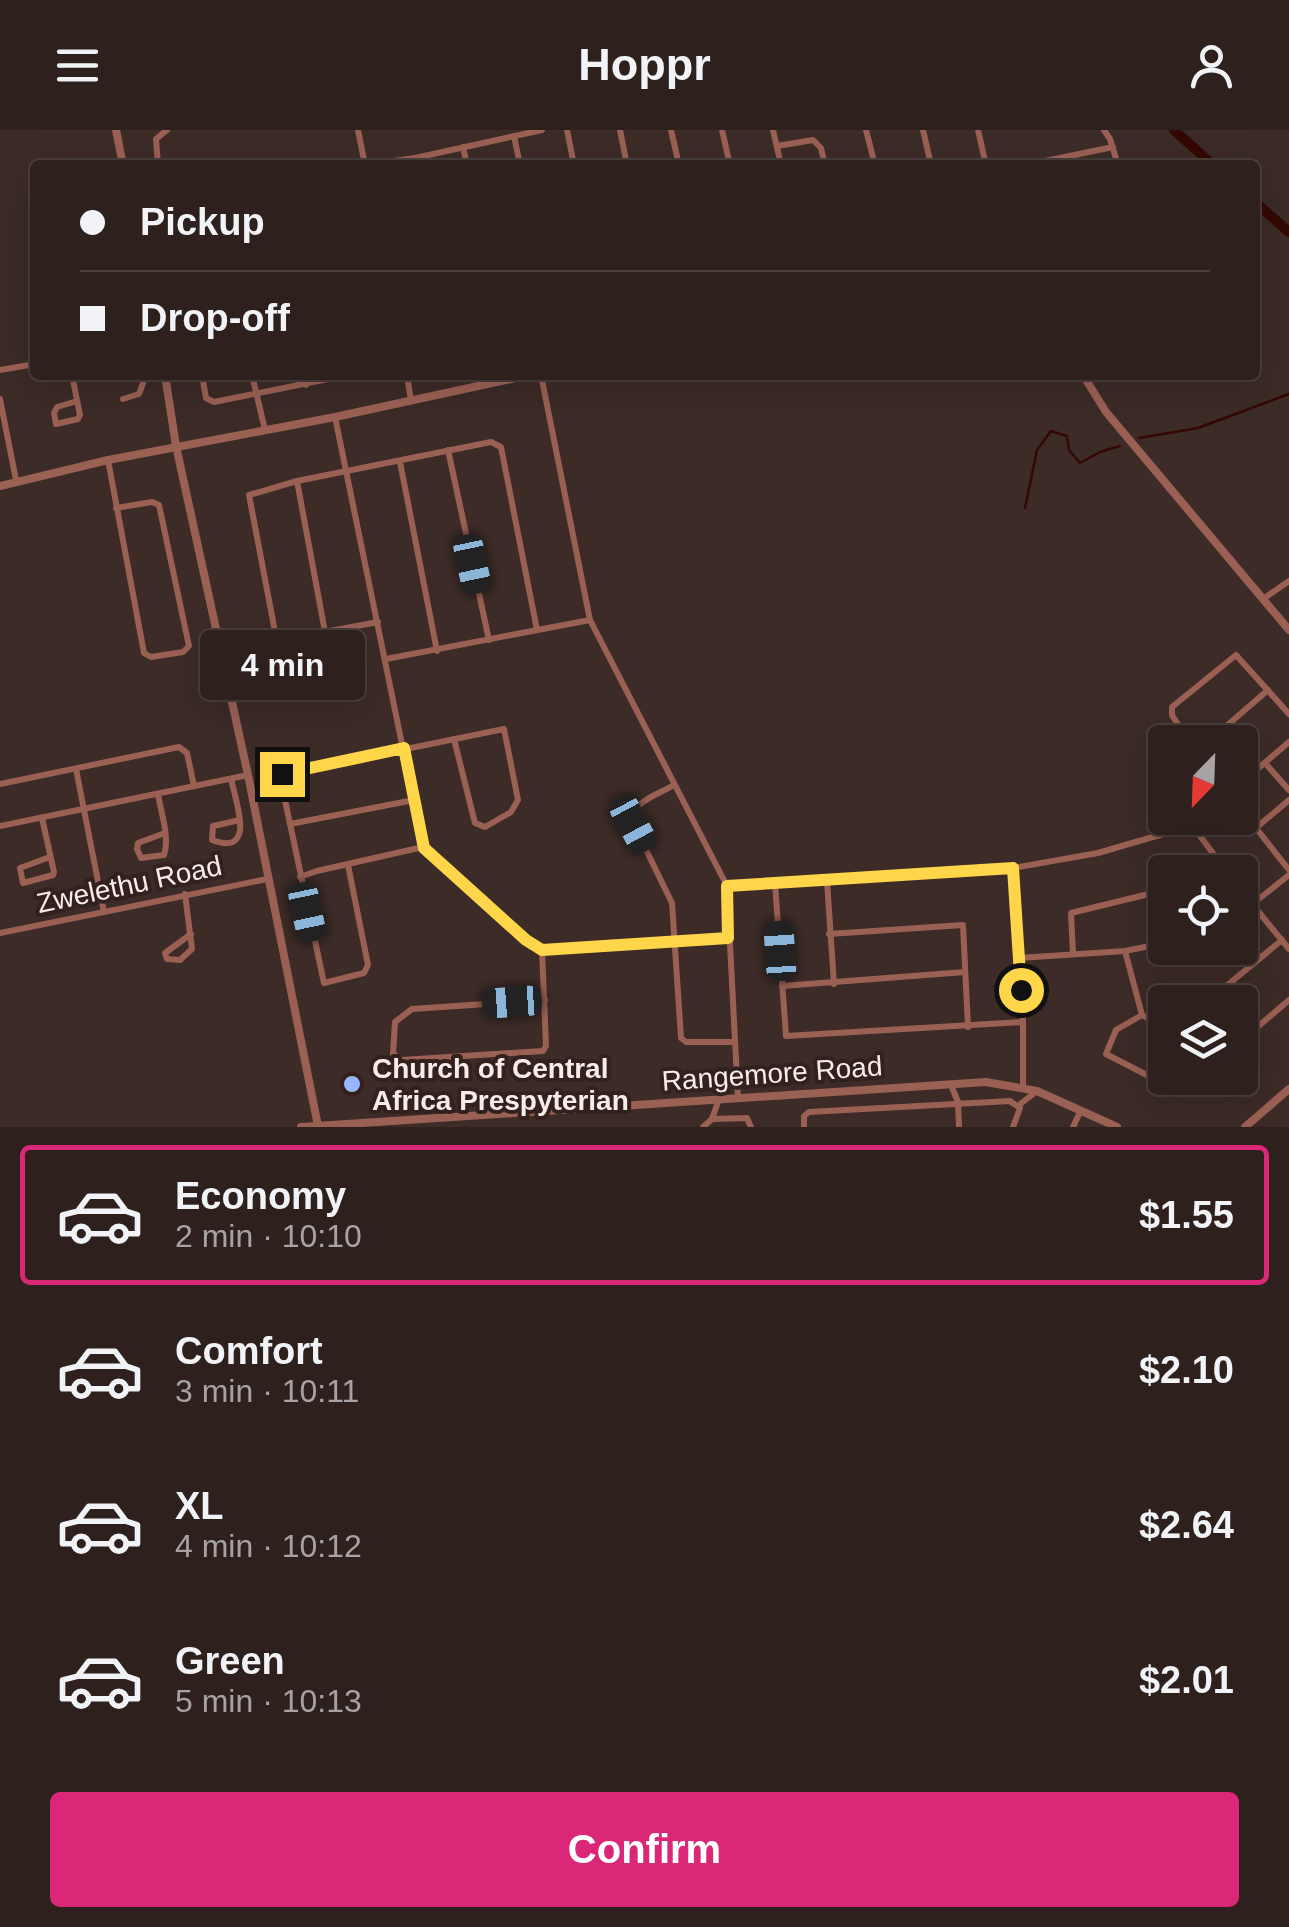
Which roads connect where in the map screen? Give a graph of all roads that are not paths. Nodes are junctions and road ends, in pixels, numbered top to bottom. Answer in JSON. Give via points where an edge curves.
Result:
{"nodes":[{"id":1,"x":116,"y":130,"type":"edge"},
{"id":2,"x":168,"y":130,"type":"edge"},
{"id":3,"x":358,"y":130,"type":"edge"},
{"id":4,"x":542,"y":130,"type":"edge"},
{"id":5,"x":567,"y":130,"type":"edge"},
{"id":6,"x":620,"y":130,"type":"edge"},
{"id":7,"x":672,"y":130,"type":"edge"},
{"id":8,"x":722,"y":130,"type":"edge"},
{"id":9,"x":773,"y":130,"type":"edge"},
{"id":10,"x":866,"y":130,"type":"edge"},
{"id":11,"x":938,"y":130,"type":"edge"},
{"id":12,"x":978,"y":130,"type":"edge"},
{"id":13,"x":1104,"y":130,"type":"edge"},
{"id":14,"x":923,"y":131,"type":"edge"},
{"id":15,"x":514,"y":136,"type":"junction"},
{"id":16,"x":463,"y":146,"type":"junction"},
{"id":17,"x":777,"y":146,"type":"junction"},
{"id":18,"x":1114,"y":147,"type":"junction"},
{"id":19,"x":122,"y":160,"type":"edge"},
{"id":20,"x":157,"y":160,"type":"edge"},
{"id":21,"x":364,"y":160,"type":"edge"},
{"id":22,"x":419,"y":160,"type":"edge"},
{"id":23,"x":466,"y":160,"type":"edge"},
{"id":24,"x":519,"y":160,"type":"edge"},
{"id":25,"x":573,"y":160,"type":"edge"},
{"id":26,"x":625,"y":160,"type":"edge"},
{"id":27,"x":678,"y":160,"type":"edge"},
{"id":28,"x":729,"y":160,"type":"edge"},
{"id":29,"x":780,"y":160,"type":"edge"},
{"id":30,"x":824,"y":160,"type":"edge"},
{"id":31,"x":874,"y":160,"type":"edge"},
{"id":32,"x":929,"y":160,"type":"edge"},
{"id":33,"x":985,"y":160,"type":"edge"},
{"id":34,"x":1050,"y":160,"type":"edge"},
{"id":35,"x":1117,"y":160,"type":"edge"},
{"id":36,"x":30,"y":365,"type":"edge"},
{"id":37,"x":0,"y":370,"type":"edge"},
{"id":38,"x":73,"y":380,"type":"edge"},
{"id":39,"x":144,"y":380,"type":"edge"},
{"id":40,"x":165,"y":380,"type":"edge"},
{"id":41,"x":203,"y":380,"type":"edge"},
{"id":42,"x":253,"y":380,"type":"edge"},
{"id":43,"x":305,"y":380,"type":"edge"},
{"id":44,"x":327,"y":380,"type":"edge"},
{"id":45,"x":407,"y":380,"type":"edge"},
{"id":46,"x":505,"y":380,"type":"edge"},
{"id":47,"x":542,"y":380,"type":"edge"},
{"id":48,"x":1087,"y":380,"type":"edge"},
{"id":49,"x":306,"y":385,"type":"junction"},
{"id":50,"x":256,"y":396,"type":"junction"},
{"id":51,"x":124,"y":398,"type":"dead end"},
{"id":52,"x":0,"y":399,"type":"edge"},
{"id":53,"x":411,"y":400,"type":"junction"},
{"id":54,"x":77,"y":401,"type":"junction"},
{"id":55,"x":335,"y":417,"type":"junction"},
{"id":56,"x":265,"y":430,"type":"junction"},
{"id":57,"x":176,"y":446,"type":"junction"},
{"id":58,"x":448,"y":450,"type":"junction"},
{"id":59,"x":108,"y":460,"type":"junction"},
{"id":60,"x":400,"y":462,"type":"junction"},
{"id":61,"x":347,"y":472,"type":"junction"},
{"id":62,"x":16,"y":480,"type":"junction"},
{"id":63,"x":298,"y":481,"type":"junction"},
{"id":64,"x":0,"y":486,"type":"edge"},
{"id":65,"x":116,"y":508,"type":"junction"},
{"id":66,"x":1289,"y":581,"type":"edge"},
{"id":67,"x":1264,"y":599,"type":"junction"},
{"id":68,"x":590,"y":620,"type":"junction"},
{"id":69,"x":378,"y":622,"type":"junction"},
{"id":70,"x":537,"y":630,"type":"junction"},
{"id":71,"x":1289,"y":630,"type":"edge"},
{"id":72,"x":325,"y":632,"type":"junction"},
{"id":73,"x":488,"y":640,"type":"junction"},
{"id":74,"x":438,"y":651,"type":"junction"},
{"id":75,"x":386,"y":660,"type":"junction"},
{"id":76,"x":1268,"y":690,"type":"junction"},
{"id":77,"x":1289,"y":714,"type":"edge"},
{"id":78,"x":1179,"y":725,"type":"edge"},
{"id":79,"x":1228,"y":725,"type":"edge"},
{"id":80,"x":454,"y":739,"type":"junction"},
{"id":81,"x":1289,"y":742,"type":"edge"},
{"id":82,"x":404,"y":748,"type":"junction"},
{"id":83,"x":1264,"y":763,"type":"junction"},
{"id":84,"x":1258,"y":768,"type":"edge"},
{"id":85,"x":76,"y":770,"type":"junction"},
{"id":86,"x":248,"y":776,"type":"junction"},
{"id":87,"x":231,"y":779,"type":"junction"},
{"id":88,"x":0,"y":784,"type":"edge"},
{"id":89,"x":674,"y":785,"type":"junction"},
{"id":90,"x":194,"y":786,"type":"junction"},
{"id":91,"x":1289,"y":790,"type":"edge"},
{"id":92,"x":158,"y":794,"type":"junction"},
{"id":93,"x":414,"y":800,"type":"junction"},
{"id":94,"x":1289,"y":800,"type":"edge"},
{"id":95,"x":85,"y":808,"type":"junction"},
{"id":96,"x":42,"y":818,"type":"junction"},
{"id":97,"x":240,"y":820,"type":"junction"},
{"id":98,"x":290,"y":824,"type":"junction"},
{"id":99,"x":0,"y":826,"type":"edge"},
{"id":100,"x":165,"y":833,"type":"junction"},
{"id":101,"x":1154,"y":835,"type":"edge"},
{"id":102,"x":1198,"y":835,"type":"edge"},
{"id":103,"x":424,"y":848,"type":"junction"},
{"id":104,"x":1214,"y":855,"type":"edge"},
{"id":105,"x":50,"y":857,"type":"junction"},
{"id":106,"x":348,"y":865,"type":"junction"},
{"id":107,"x":1013,"y":868,"type":"junction"},
{"id":108,"x":1289,"y":872,"type":"edge"},
{"id":109,"x":300,"y":878,"type":"junction"},
{"id":110,"x":268,"y":879,"type":"junction"},
{"id":111,"x":827,"y":880,"type":"junction"},
{"id":112,"x":776,"y":883,"type":"junction"},
{"id":113,"x":727,"y":886,"type":"junction"},
{"id":114,"x":185,"y":894,"type":"junction"},
{"id":115,"x":1148,"y":894,"type":"edge"},
{"id":116,"x":1258,"y":898,"type":"edge"},
{"id":117,"x":104,"y":912,"type":"junction"},
{"id":118,"x":1258,"y":912,"type":"edge"},
{"id":119,"x":0,"y":934,"type":"edge"},
{"id":120,"x":191,"y":934,"type":"junction"},
{"id":121,"x":829,"y":934,"type":"junction"},
{"id":122,"x":728,"y":938,"type":"junction"},
{"id":123,"x":1282,"y":940,"type":"junction"},
{"id":124,"x":674,"y":941,"type":"junction"},
{"id":125,"x":1148,"y":947,"type":"edge"},
{"id":126,"x":1289,"y":949,"type":"edge"},
{"id":127,"x":542,"y":950,"type":"junction"},
{"id":128,"x":1124,"y":952,"type":"junction"},
{"id":129,"x":1073,"y":954,"type":"junction"},
{"id":130,"x":1019,"y":958,"type":"junction"},
{"id":131,"x":965,"y":972,"type":"junction"},
{"id":132,"x":834,"y":984,"type":"junction"},
{"id":133,"x":1228,"y":985,"type":"edge"},
{"id":134,"x":782,"y":986,"type":"junction"},
{"id":135,"x":544,"y":1000,"type":"junction"},
{"id":136,"x":1289,"y":1000,"type":"edge"},
{"id":137,"x":1142,"y":1015,"type":"junction"},
{"id":138,"x":1148,"y":1018,"type":"edge"},
{"id":139,"x":1022,"y":1022,"type":"junction"},
{"id":140,"x":968,"y":1027,"type":"junction"},
{"id":141,"x":1258,"y":1027,"type":"edge"},
{"id":142,"x":734,"y":1042,"type":"junction"},
{"id":143,"x":1148,"y":1076,"type":"edge"},
{"id":144,"x":951,"y":1084,"type":"junction"},
{"id":145,"x":1023,"y":1086,"type":"junction"},
{"id":146,"x":1289,"y":1089,"type":"edge"},
{"id":147,"x":1038,"y":1090,"type":"junction"},
{"id":148,"x":738,"y":1098,"type":"junction"},
{"id":149,"x":720,"y":1099,"type":"junction"},
{"id":150,"x":958,"y":1102,"type":"junction"},
{"id":151,"x":1019,"y":1105,"type":"junction"},
{"id":152,"x":1081,"y":1110,"type":"junction"},
{"id":153,"x":442,"y":1116,"type":"junction"},
{"id":154,"x":712,"y":1119,"type":"junction"},
{"id":155,"x":318,"y":1126,"type":"edge"},
{"id":156,"x":301,"y":1127,"type":"edge"},
{"id":157,"x":443,"y":1127,"type":"edge"},
{"id":158,"x":703,"y":1127,"type":"edge"},
{"id":159,"x":752,"y":1127,"type":"edge"},
{"id":160,"x":804,"y":1127,"type":"edge"},
{"id":161,"x":959,"y":1127,"type":"edge"},
{"id":162,"x":1014,"y":1127,"type":"edge"},
{"id":163,"x":1073,"y":1127,"type":"edge"},
{"id":164,"x":1118,"y":1127,"type":"edge"},
{"id":165,"x":1245,"y":1127,"type":"edge"}],
"edges":[{"from":1,"to":19,"type":"street"},
{"from":2,"to":20,"type":"street","via":[[156,139]]},
{"from":3,"to":21,"type":"street"},
{"from":4,"to":15,"type":"street"},
{"from":5,"to":25,"type":"street"},
{"from":6,"to":26,"type":"street"},
{"from":7,"to":27,"type":"street"},
{"from":8,"to":28,"type":"street"},
{"from":9,"to":17,"type":"street"},
{"from":10,"to":31,"type":"street"},
{"from":11,"to":14,"type":"street"},
{"from":12,"to":33,"type":"street"},
{"from":13,"to":18,"type":"street"},
{"from":14,"to":32,"type":"street"},
{"from":15,"to":16,"type":"street"},
{"from":15,"to":24,"type":"street"},
{"from":16,"to":22,"type":"street"},
{"from":16,"to":23,"type":"street"},
{"from":17,"to":29,"type":"street"},
{"from":17,"to":30,"type":"street","via":[[813,140]]},
{"from":18,"to":34,"type":"street"},
{"from":18,"to":35,"type":"street"},
{"from":36,"to":37,"type":"street"},
{"from":38,"to":54,"type":"street"},
{"from":39,"to":51,"type":"street","via":[[140,394]]},
{"from":40,"to":57,"type":"street"},
{"from":41,"to":50,"type":"street","via":[[209,401]]},
{"from":42,"to":50,"type":"street"},
{"from":43,"to":49,"type":"street"},
{"from":44,"to":49,"type":"street"},
{"from":45,"to":53,"type":"street"},
{"from":46,"to":53,"type":"street"},
{"from":47,"to":68,"type":"street"},
{"from":48,"to":67,"type":"street","via":[[1106,412]]},
{"from":49,"to":50,"type":"street"},
{"from":50,"to":56,"type":"street"},
{"from":52,"to":62,"type":"street"},
{"from":53,"to":55,"type":"street"},
{"from":54,"to":54,"type":"street","via":[[79,417],[56,424],[58,407]]},
{"from":55,"to":56,"type":"street"},
{"from":55,"to":61,"type":"street"},
{"from":56,"to":57,"type":"street"},
{"from":57,"to":59,"type":"street"},
{"from":57,"to":86,"type":"street"},
{"from":58,"to":60,"type":"street"},
{"from":58,"to":70,"type":"street","via":[[501,446]]},
{"from":58,"to":73,"type":"street"},
{"from":59,"to":62,"type":"street"},
{"from":59,"to":65,"type":"street"},
{"from":60,"to":61,"type":"street"},
{"from":60,"to":74,"type":"street"},
{"from":61,"to":63,"type":"street"},
{"from":61,"to":69,"type":"street"},
{"from":62,"to":64,"type":"street"},
{"from":63,"to":72,"type":"street"},
{"from":63,"to":72,"type":"street","via":[[252,492],[248,500],[276,636]]},
{"from":65,"to":65,"type":"street","via":[[144,653],[182,652],[188,646],[159,505]]},
{"from":66,"to":67,"type":"street"},
{"from":67,"to":71,"type":"street"},
{"from":68,"to":70,"type":"street"},
{"from":68,"to":89,"type":"street"},
{"from":69,"to":72,"type":"street"},
{"from":69,"to":75,"type":"street"},
{"from":70,"to":73,"type":"street"},
{"from":73,"to":74,"type":"street"},
{"from":74,"to":75,"type":"street"},
{"from":75,"to":82,"type":"street"},
{"from":76,"to":77,"type":"street"},
{"from":76,"to":78,"type":"street","via":[[1236,654],[1172,707]]},
{"from":76,"to":79,"type":"street"},
{"from":80,"to":80,"type":"street","via":[[506,731],[518,800],[485,827],[475,824]]},
{"from":80,"to":82,"type":"street"},
{"from":81,"to":83,"type":"street"},
{"from":82,"to":93,"type":"street"},
{"from":82,"to":98,"type":"street","via":[[282,774]]},
{"from":83,"to":84,"type":"street"},
{"from":83,"to":91,"type":"street"},
{"from":85,"to":88,"type":"street"},
{"from":85,"to":90,"type":"street","via":[[179,748],[187,753]]},
{"from":85,"to":95,"type":"street"},
{"from":86,"to":87,"type":"street"},
{"from":86,"to":110,"type":"street"},
{"from":87,"to":90,"type":"street"},
{"from":87,"to":97,"type":"street"},
{"from":89,"to":113,"type":"street"},
{"from":89,"to":124,"type":"street","via":[[632,814],[671,897]]},
{"from":90,"to":92,"type":"street"},
{"from":92,"to":95,"type":"street"},
{"from":92,"to":100,"type":"street"},
{"from":93,"to":98,"type":"street"},
{"from":93,"to":103,"type":"street"},
{"from":94,"to":108,"type":"street","via":[[1256,828]]},
{"from":95,"to":96,"type":"street"},
{"from":95,"to":117,"type":"street"},
{"from":96,"to":99,"type":"street"},
{"from":96,"to":105,"type":"street"},
{"from":97,"to":97,"type":"street","via":[[235,841],[212,840],[214,826]]},
{"from":98,"to":109,"type":"street"},
{"from":100,"to":100,"type":"street","via":[[164,855],[141,858],[138,843]]},
{"from":101,"to":107,"type":"street"},
{"from":102,"to":104,"type":"street"},
{"from":103,"to":106,"type":"street"},
{"from":103,"to":127,"type":"street"},
{"from":105,"to":105,"type":"street","via":[[52,877],[24,883],[21,867]]},
{"from":106,"to":109,"type":"street"},
{"from":106,"to":109,"type":"street","via":[[368,965],[364,973],[322,981]]},
{"from":107,"to":111,"type":"street"},
{"from":107,"to":130,"type":"street"},
{"from":108,"to":116,"type":"street"},
{"from":110,"to":114,"type":"street","name":"Zwelethu Road"},
{"from":110,"to":155,"type":"street"},
{"from":111,"to":112,"type":"street"},
{"from":111,"to":121,"type":"street"},
{"from":112,"to":113,"type":"street"},
{"from":112,"to":134,"type":"street"},
{"from":113,"to":122,"type":"street"},
{"from":114,"to":117,"type":"street","name":"Zwelethu Road"},
{"from":114,"to":120,"type":"street"},
{"from":115,"to":129,"type":"street","via":[[1072,913]]},
{"from":117,"to":119,"type":"street","name":"Zwelethu Road"},
{"from":118,"to":123,"type":"street"},
{"from":120,"to":120,"type":"street","via":[[190,955],[167,959],[169,948]]},
{"from":121,"to":131,"type":"street","via":[[963,925]]},
{"from":121,"to":132,"type":"street"},
{"from":122,"to":124,"type":"street"},
{"from":122,"to":142,"type":"street"},
{"from":123,"to":126,"type":"street"},
{"from":123,"to":133,"type":"street"},
{"from":124,"to":127,"type":"street"},
{"from":124,"to":142,"type":"street","via":[[682,1041]]},
{"from":125,"to":128,"type":"street"},
{"from":127,"to":135,"type":"street"},
{"from":128,"to":129,"type":"street"},
{"from":128,"to":137,"type":"street"},
{"from":129,"to":130,"type":"street"},
{"from":130,"to":139,"type":"street"},
{"from":131,"to":132,"type":"street"},
{"from":131,"to":140,"type":"street"},
{"from":132,"to":134,"type":"street"},
{"from":134,"to":140,"type":"street","via":[[789,1037]]},
{"from":135,"to":135,"type":"street","via":[[544,1050],[402,1060],[393,1054],[395,1022],[412,1009]]},
{"from":136,"to":141,"type":"street"},
{"from":137,"to":138,"type":"street"},
{"from":137,"to":143,"type":"street","via":[[1116,1030],[1106,1052]]},
{"from":139,"to":140,"type":"street"},
{"from":139,"to":145,"type":"street"},
{"from":142,"to":148,"type":"street"},
{"from":144,"to":145,"type":"street","name":"Rangemore Road"},
{"from":144,"to":148,"type":"street","name":"Rangemore Road"},
{"from":144,"to":150,"type":"street"},
{"from":145,"to":147,"type":"street","name":"Rangemore Road"},
{"from":146,"to":165,"type":"street"},
{"from":147,"to":151,"type":"street"},
{"from":147,"to":152,"type":"street","name":"Rangemore Road"},
{"from":148,"to":149,"type":"street","name":"Rangemore Road"},
{"from":149,"to":153,"type":"street","name":"Rangemore Road"},
{"from":149,"to":154,"type":"street"},
{"from":150,"to":151,"type":"street"},
{"from":150,"to":160,"type":"street","via":[[809,1112]]},
{"from":150,"to":161,"type":"street"},
{"from":151,"to":162,"type":"street"},
{"from":152,"to":163,"type":"street"},
{"from":152,"to":164,"type":"street","name":"Rangemore Road"},
{"from":153,"to":155,"type":"street","name":"Rangemore Road"},
{"from":153,"to":157,"type":"street"},
{"from":154,"to":158,"type":"street"},
{"from":154,"to":159,"type":"street","via":[[747,1118]]},
{"from":155,"to":156,"type":"street","name":"Rangemore Road"}]}
